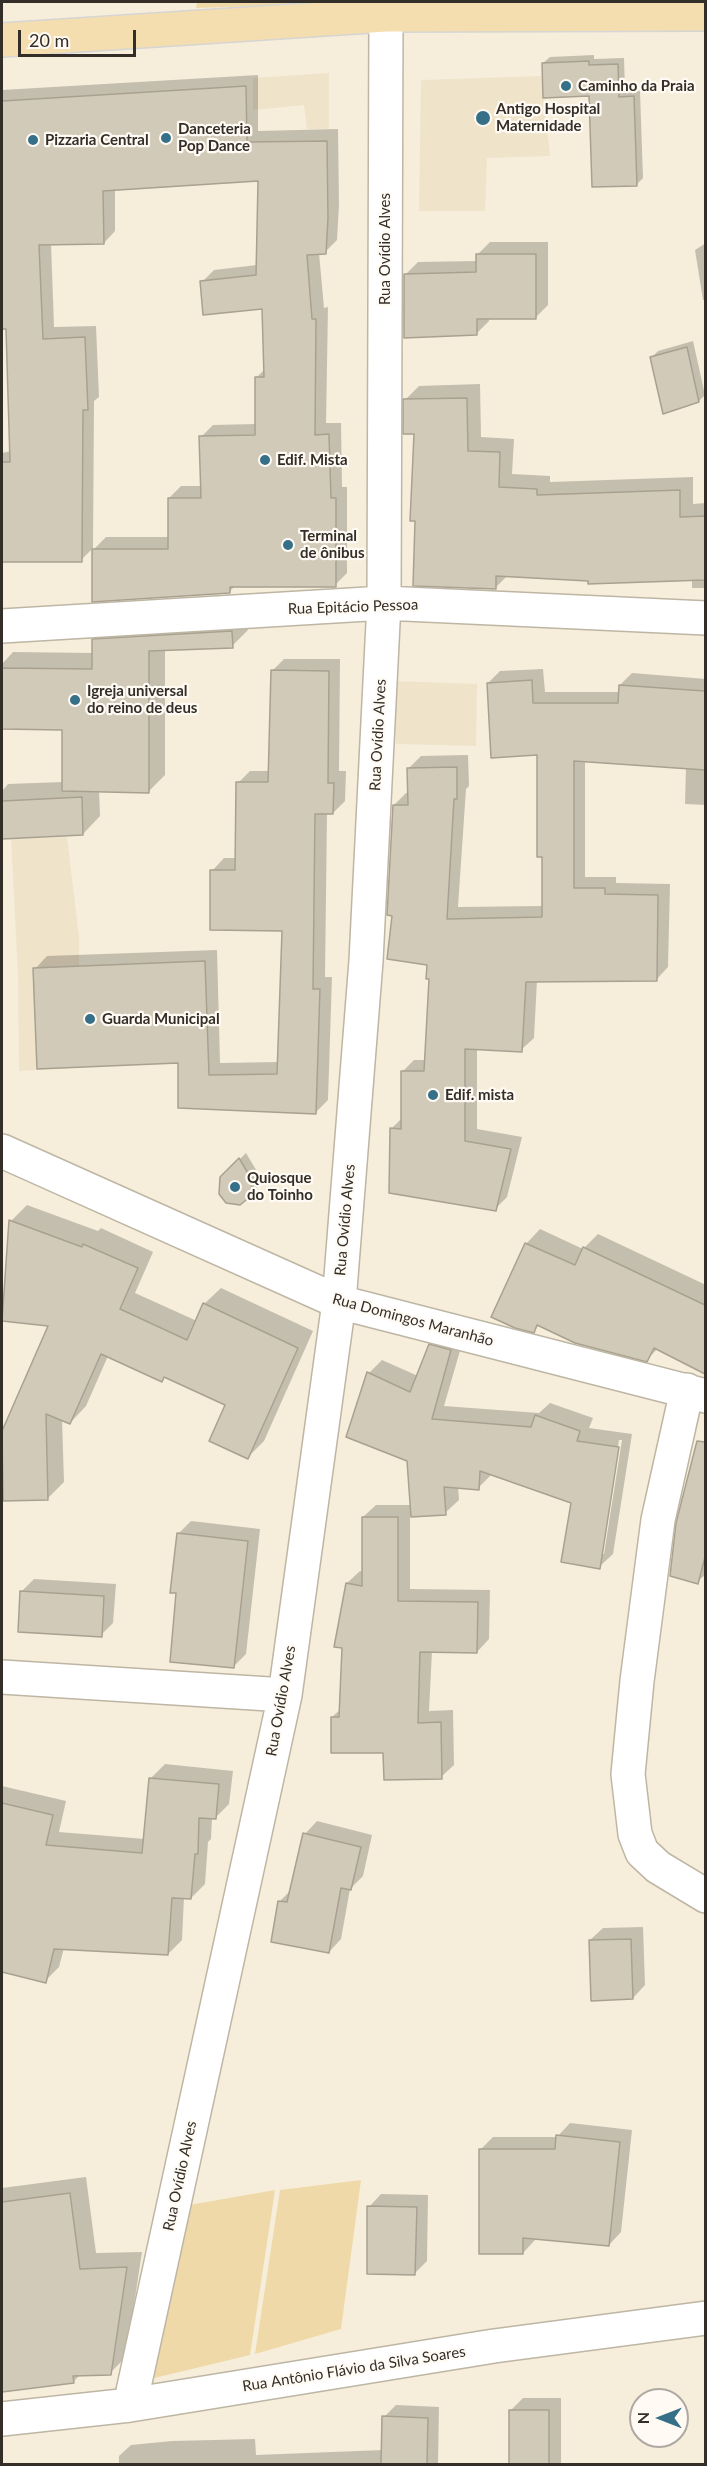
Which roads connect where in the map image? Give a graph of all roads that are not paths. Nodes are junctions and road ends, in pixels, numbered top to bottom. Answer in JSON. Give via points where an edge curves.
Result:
{"nodes":[{"id":1,"x":705,"y":14,"type":"edge"},
{"id":2,"x":386,"y":15,"type":"junction"},
{"id":3,"x":2,"y":40,"type":"edge"},
{"id":4,"x":384,"y":603,"type":"junction"},
{"id":5,"x":705,"y":618,"type":"edge"},
{"id":6,"x":2,"y":626,"type":"edge"},
{"id":7,"x":2,"y":1151,"type":"edge"},
{"id":8,"x":339,"y":1302,"type":"junction"},
{"id":9,"x":696,"y":1393,"type":"edge"},
{"id":10,"x":2,"y":1677,"type":"edge"},
{"id":11,"x":285,"y":1695,"type":"junction"},
{"id":12,"x":705,"y":1896,"type":"edge"},
{"id":13,"x":705,"y":2318,"type":"edge"},
{"id":14,"x":130,"y":2405,"type":"junction"},
{"id":15,"x":2,"y":2418,"type":"edge"}],
"edges":[{"from":1,"to":2,"type":"main road"},
{"from":2,"to":3,"type":"main road"},
{"from":2,"to":4,"type":"street","name":"Rua Ovídio Alves"},
{"from":4,"to":5,"type":"street","name":"Rua Epitácio Pessoa"},
{"from":4,"to":6,"type":"street","name":"Rua Epitácio Pessoa"},
{"from":4,"to":8,"type":"street","name":"Rua Ovídio Alves","via":[[366,962]]},
{"from":7,"to":8,"type":"street","name":"Rua Domingos Maranhão"},
{"from":8,"to":9,"type":"street","name":"Rua Domingos Maranhão"},
{"from":8,"to":11,"type":"street","name":"Rua Ovídio Alves"},
{"from":9,"to":12,"type":"street","via":[[658,1520],[628,1774],[635,1834],[642,1852],[658,1867]]},
{"from":10,"to":11,"type":"street"},
{"from":11,"to":14,"type":"street","name":"Rua Ovídio Alves"},
{"from":13,"to":14,"type":"street","name":"Rua Antônio Flávio da Silva Soares","via":[[494,2346]]},
{"from":14,"to":15,"type":"street","name":"Rua Antônio Flávio da Silva Soares"}]}
